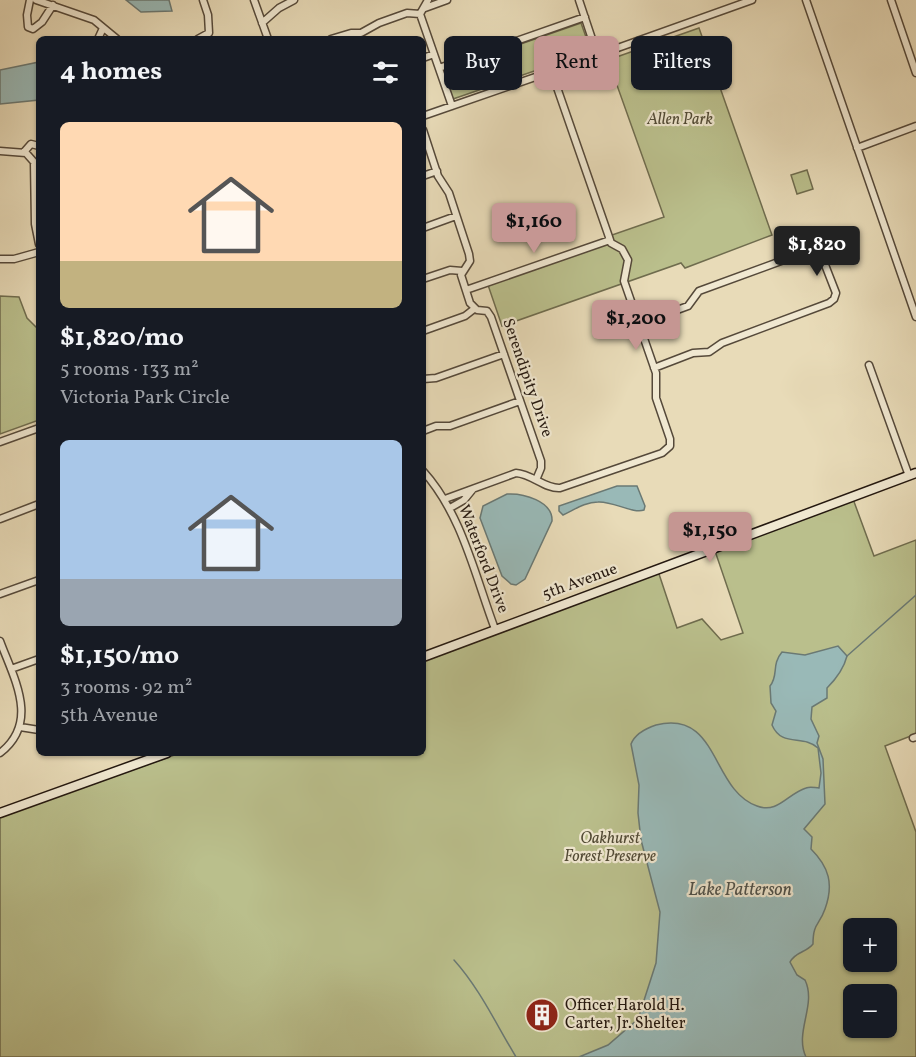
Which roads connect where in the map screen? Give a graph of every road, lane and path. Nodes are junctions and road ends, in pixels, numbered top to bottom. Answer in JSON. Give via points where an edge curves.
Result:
{"nodes":[{"id":1,"x":30,"y":0,"type":"edge"},
{"id":2,"x":36,"y":0,"type":"edge"},
{"id":3,"x":203,"y":0,"type":"edge"},
{"id":4,"x":254,"y":0,"type":"edge"},
{"id":5,"x":294,"y":0,"type":"edge"},
{"id":6,"x":428,"y":0,"type":"edge"},
{"id":7,"x":447,"y":0,"type":"edge"},
{"id":8,"x":579,"y":0,"type":"edge"},
{"id":9,"x":752,"y":0,"type":"edge"},
{"id":10,"x":806,"y":0,"type":"edge"},
{"id":11,"x":891,"y":0,"type":"edge"},
{"id":12,"x":56,"y":4,"type":"edge"},
{"id":13,"x":422,"y":11,"type":"junction"},
{"id":14,"x":585,"y":17,"type":"junction"},
{"id":15,"x":262,"y":23,"type":"junction"},
{"id":16,"x":103,"y":28,"type":"junction"},
{"id":17,"x":99,"y":36,"type":"edge"},
{"id":18,"x":113,"y":36,"type":"edge"},
{"id":19,"x":204,"y":36,"type":"edge"},
{"id":20,"x":267,"y":36,"type":"edge"},
{"id":21,"x":340,"y":36,"type":"edge"},
{"id":22,"x":591,"y":36,"type":"edge"},
{"id":23,"x":619,"y":46,"type":"edge"},
{"id":24,"x":434,"y":54,"type":"junction"},
{"id":25,"x":426,"y":57,"type":"edge"},
{"id":26,"x":439,"y":68,"type":"junction"},
{"id":27,"x":916,"y":73,"type":"edge"},
{"id":28,"x":534,"y":79,"type":"edge"},
{"id":29,"x":558,"y":90,"type":"edge"},
{"id":30,"x":452,"y":106,"type":"junction"},
{"id":31,"x":426,"y":115,"type":"edge"},
{"id":32,"x":916,"y":126,"type":"edge"},
{"id":33,"x":426,"y":139,"type":"edge"},
{"id":34,"x":36,"y":145,"type":"edge"},
{"id":35,"x":857,"y":148,"type":"junction"},
{"id":36,"x":0,"y":151,"type":"edge"},
{"id":37,"x":24,"y":152,"type":"junction"},
{"id":38,"x":36,"y":160,"type":"edge"},
{"id":39,"x":34,"y":163,"type":"junction"},
{"id":40,"x":437,"y":171,"type":"junction"},
{"id":41,"x":426,"y":175,"type":"edge"},
{"id":42,"x":456,"y":216,"type":"junction"},
{"id":43,"x":426,"y":227,"type":"edge"},
{"id":44,"x":36,"y":229,"type":"edge"},
{"id":45,"x":610,"y":240,"type":"junction"},
{"id":46,"x":36,"y":253,"type":"edge"},
{"id":47,"x":0,"y":260,"type":"edge"},
{"id":48,"x":462,"y":271,"type":"junction"},
{"id":49,"x":426,"y":278,"type":"edge"},
{"id":50,"x":466,"y":290,"type":"junction"},
{"id":51,"x":474,"y":309,"type":"junction"},
{"id":52,"x":916,"y":317,"type":"edge"},
{"id":53,"x":639,"y":324,"type":"junction"},
{"id":54,"x":426,"y":330,"type":"edge"},
{"id":55,"x":504,"y":354,"type":"junction"},
{"id":56,"x":869,"y":365,"type":"dead end"},
{"id":57,"x":654,"y":368,"type":"junction"},
{"id":58,"x":426,"y":379,"type":"edge"},
{"id":59,"x":520,"y":401,"type":"junction"},
{"id":60,"x":36,"y":429,"type":"edge"},
{"id":61,"x":426,"y":430,"type":"edge"},
{"id":62,"x":0,"y":442,"type":"edge"},
{"id":63,"x":913,"y":474,"type":"edge"},
{"id":64,"x":426,"y":475,"type":"edge"},
{"id":65,"x":536,"y":480,"type":"junction"},
{"id":66,"x":474,"y":489,"type":"junction"},
{"id":67,"x":445,"y":499,"type":"junction"},
{"id":68,"x":36,"y":505,"type":"edge"},
{"id":69,"x":450,"y":508,"type":"junction"},
{"id":70,"x":0,"y":519,"type":"edge"},
{"id":71,"x":36,"y":581,"type":"edge"},
{"id":72,"x":0,"y":594,"type":"edge"},
{"id":73,"x":495,"y":629,"type":"junction"},
{"id":74,"x":0,"y":641,"type":"edge"},
{"id":75,"x":426,"y":656,"type":"edge"},
{"id":76,"x":36,"y":659,"type":"edge"},
{"id":77,"x":10,"y":669,"type":"junction"},
{"id":78,"x":20,"y":727,"type":"junction"},
{"id":79,"x":36,"y":730,"type":"edge"},
{"id":80,"x":0,"y":753,"type":"edge"},
{"id":81,"x":149,"y":756,"type":"edge"},
{"id":82,"x":0,"y":813,"type":"edge"}],
"edges":[{"from":1,"to":12,"type":"street","via":[[28,27],[33,29]]},
{"from":2,"to":12,"type":"street"},
{"from":3,"to":19,"type":"street","via":[[209,33]]},
{"from":4,"to":15,"type":"street"},
{"from":5,"to":15,"type":"street"},
{"from":6,"to":13,"type":"street"},
{"from":7,"to":13,"type":"street"},
{"from":8,"to":14,"type":"street"},
{"from":9,"to":23,"type":"street"},
{"from":10,"to":35,"type":"street"},
{"from":11,"to":27,"type":"street"},
{"from":12,"to":16,"type":"street","via":[[94,20]]},
{"from":13,"to":21,"type":"street","via":[[379,23],[361,33]]},
{"from":13,"to":24,"type":"street"},
{"from":14,"to":22,"type":"street"},
{"from":14,"to":26,"type":"street"},
{"from":15,"to":20,"type":"street"},
{"from":16,"to":17,"type":"street"},
{"from":16,"to":18,"type":"street"},
{"from":24,"to":25,"type":"street"},
{"from":24,"to":26,"type":"street"},
{"from":26,"to":30,"type":"street"},
{"from":28,"to":30,"type":"street"},
{"from":29,"to":45,"type":"street"},
{"from":30,"to":31,"type":"street"},
{"from":32,"to":35,"type":"street"},
{"from":33,"to":40,"type":"street","name":"Serendipity Drive"},
{"from":34,"to":37,"type":"street","via":[[31,144]]},
{"from":35,"to":52,"type":"street"},
{"from":36,"to":37,"type":"street"},
{"from":37,"to":39,"type":"street"},
{"from":38,"to":39,"type":"street"},
{"from":39,"to":44,"type":"street"},
{"from":40,"to":41,"type":"street"},
{"from":40,"to":42,"type":"street","name":"Serendipity Drive"},
{"from":42,"to":43,"type":"street"},
{"from":42,"to":48,"type":"street","name":"Serendipity Drive","via":[[470,258]]},
{"from":45,"to":50,"type":"street"},
{"from":45,"to":53,"type":"street","via":[[627,256],[624,277]]},
{"from":46,"to":47,"type":"street"},
{"from":48,"to":49,"type":"street","via":[[450,270]]},
{"from":48,"to":50,"type":"street","name":"Serendipity Drive"},
{"from":50,"to":51,"type":"street","name":"Serendipity Drive"},
{"from":51,"to":54,"type":"street"},
{"from":51,"to":55,"type":"street","name":"Serendipity Drive","via":[[489,313]]},
{"from":53,"to":57,"type":"street"},
{"from":53,"to":57,"type":"street","via":[[688,306],[699,291],[814,249],[821,255],[836,293],[829,303],[722,343],[709,352],[693,353]]},
{"from":55,"to":58,"type":"street"},
{"from":55,"to":59,"type":"street","name":"Serendipity Drive"},
{"from":56,"to":63,"type":"street"},
{"from":57,"to":65,"type":"street","via":[[656,398],[670,439],[668,449],[560,488]]},
{"from":59,"to":61,"type":"street","via":[[450,426]]},
{"from":59,"to":65,"type":"street","name":"Serendipity Drive","via":[[542,463]]},
{"from":60,"to":62,"type":"street"},
{"from":63,"to":73,"type":"street","name":"5th Avenue"},
{"from":64,"to":67,"type":"street","name":"Waterford Drive"},
{"from":65,"to":66,"type":"street","via":[[516,473]]},
{"from":66,"to":67,"type":"street"},
{"from":66,"to":69,"type":"street"},
{"from":67,"to":69,"type":"street","name":"Waterford Drive"},
{"from":68,"to":70,"type":"street"},
{"from":69,"to":73,"type":"street","name":"Waterford Drive"},
{"from":71,"to":72,"type":"street"},
{"from":73,"to":75,"type":"street","name":"5th Avenue"},
{"from":74,"to":77,"type":"street"},
{"from":76,"to":77,"type":"street"},
{"from":77,"to":78,"type":"street","via":[[22,709]]},
{"from":78,"to":79,"type":"street"},
{"from":78,"to":80,"type":"street"},
{"from":81,"to":82,"type":"street"}]}
